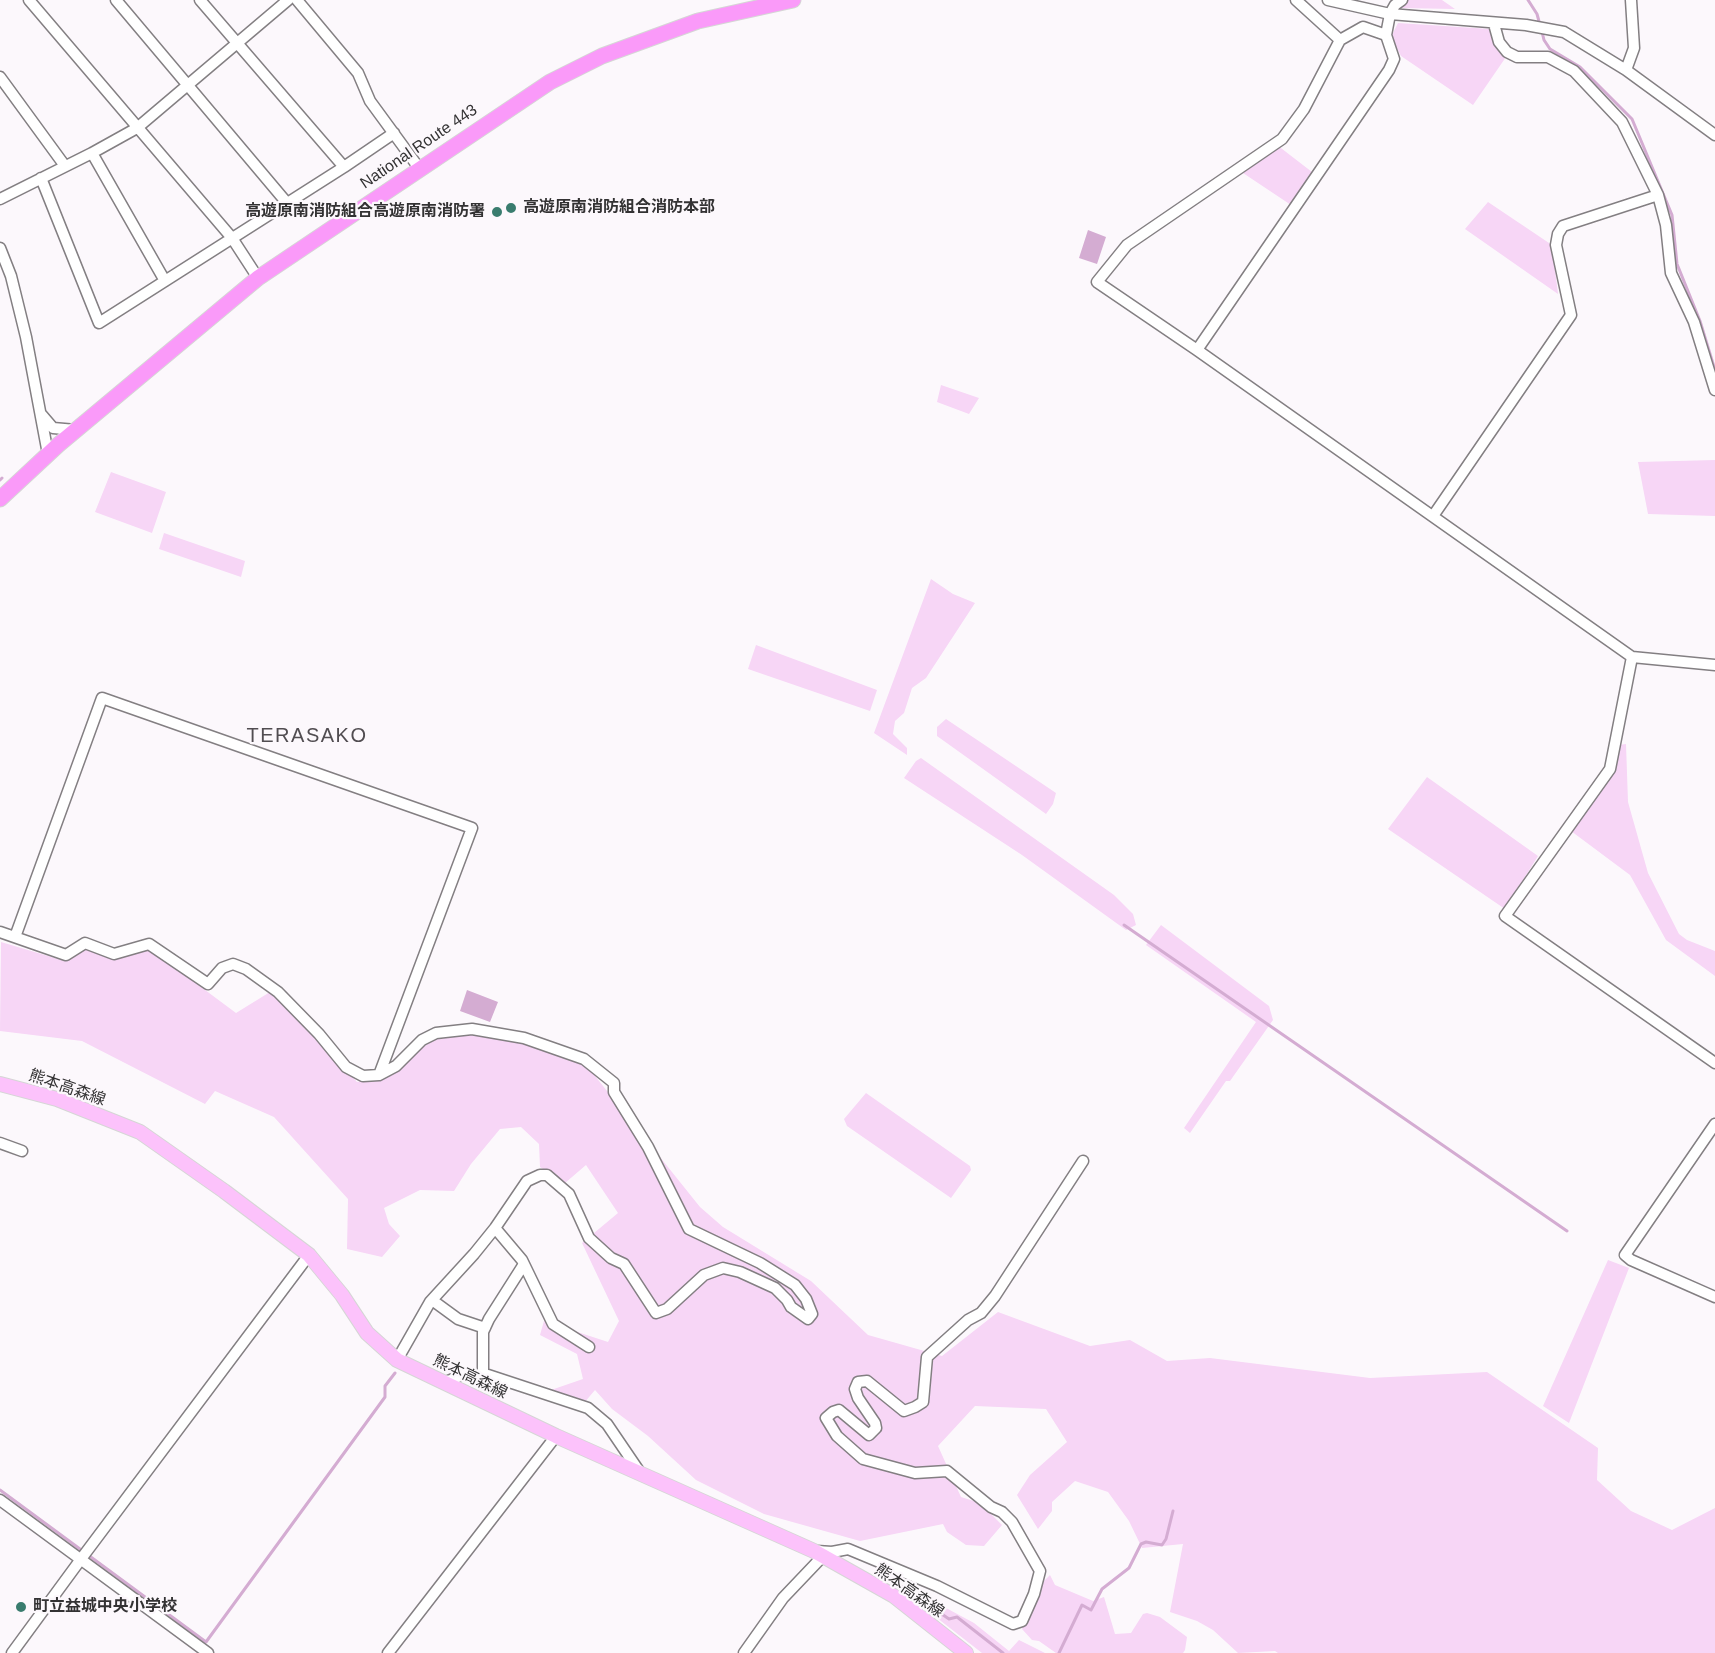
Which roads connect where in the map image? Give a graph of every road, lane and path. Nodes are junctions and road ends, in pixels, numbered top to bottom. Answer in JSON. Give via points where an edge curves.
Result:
{"nodes":[{"id":1,"x":29,"y":0,"type":"edge"},
{"id":2,"x":116,"y":0,"type":"edge"},
{"id":3,"x":200,"y":0,"type":"edge"},
{"id":4,"x":288,"y":0,"type":"edge"},
{"id":5,"x":297,"y":0,"type":"edge"},
{"id":6,"x":793,"y":0,"type":"edge"},
{"id":7,"x":1296,"y":0,"type":"edge"},
{"id":8,"x":1328,"y":0,"type":"edge"},
{"id":9,"x":1402,"y":0,"type":"edge"},
{"id":10,"x":1631,"y":0,"type":"edge"},
{"id":11,"x":1390,"y":14,"type":"junction"},
{"id":12,"x":1494,"y":24,"type":"junction"},
{"id":13,"x":1386,"y":35,"type":"junction"},
{"id":14,"x":1340,"y":40,"type":"junction"},
{"id":15,"x":237,"y":42,"type":"junction"},
{"id":16,"x":1626,"y":70,"type":"junction"},
{"id":17,"x":0,"y":77,"type":"edge"},
{"id":18,"x":188,"y":86,"type":"junction"},
{"id":19,"x":137,"y":128,"type":"junction"},
{"id":20,"x":394,"y":133,"type":"junction"},
{"id":21,"x":1715,"y":135,"type":"edge"},
{"id":22,"x":92,"y":153,"type":"junction"},
{"id":23,"x":64,"y":166,"type":"junction"},
{"id":24,"x":344,"y":167,"type":"junction"},
{"id":25,"x":419,"y":168,"type":"junction"},
{"id":26,"x":41,"y":178,"type":"junction"},
{"id":27,"x":1658,"y":195,"type":"junction"},
{"id":28,"x":0,"y":199,"type":"edge"},
{"id":29,"x":287,"y":203,"type":"junction"},
{"id":30,"x":232,"y":238,"type":"junction"},
{"id":31,"x":0,"y":248,"type":"edge"},
{"id":32,"x":258,"y":278,"type":"junction"},
{"id":33,"x":165,"y":281,"type":"junction"},
{"id":34,"x":1197,"y":350,"type":"junction"},
{"id":35,"x":1715,"y":390,"type":"edge"},
{"id":36,"x":40,"y":414,"type":"junction"},
{"id":37,"x":76,"y":430,"type":"junction"},
{"id":38,"x":48,"y":454,"type":"junction"},
{"id":39,"x":0,"y":499,"type":"edge"},
{"id":40,"x":1433,"y":516,"type":"junction"},
{"id":41,"x":1632,"y":657,"type":"junction"},
{"id":42,"x":1715,"y":664,"type":"edge"},
{"id":43,"x":0,"y":932,"type":"edge"},
{"id":44,"x":15,"y":937,"type":"junction"},
{"id":45,"x":1715,"y":1063,"type":"edge"},
{"id":46,"x":379,"y":1075,"type":"junction"},
{"id":47,"x":0,"y":1084,"type":"edge"},
{"id":48,"x":1715,"y":1124,"type":"edge"},
{"id":49,"x":0,"y":1143,"type":"edge"},
{"id":50,"x":22,"y":1151,"type":"dead end"},
{"id":51,"x":1083,"y":1161,"type":"dead end"},
{"id":52,"x":495,"y":1228,"type":"junction"},
{"id":53,"x":309,"y":1255,"type":"junction"},
{"id":54,"x":524,"y":1264,"type":"junction"},
{"id":55,"x":1715,"y":1297,"type":"edge"},
{"id":56,"x":432,"y":1300,"type":"junction"},
{"id":57,"x":485,"y":1328,"type":"junction"},
{"id":58,"x":589,"y":1347,"type":"dead end"},
{"id":59,"x":397,"y":1360,"type":"junction"},
{"id":60,"x":483,"y":1375,"type":"junction"},
{"id":61,"x":444,"y":1383,"type":"junction"},
{"id":62,"x":556,"y":1436,"type":"junction"},
{"id":63,"x":642,"y":1474,"type":"junction"},
{"id":64,"x":0,"y":1500,"type":"edge"},
{"id":65,"x":818,"y":1553,"type":"junction"},
{"id":66,"x":81,"y":1559,"type":"junction"},
{"id":67,"x":12,"y":1653,"type":"edge"},
{"id":68,"x":208,"y":1653,"type":"edge"},
{"id":69,"x":388,"y":1653,"type":"edge"},
{"id":70,"x":744,"y":1653,"type":"edge"},
{"id":71,"x":966,"y":1653,"type":"edge"}],
"edges":[{"from":1,"to":19,"type":"street"},
{"from":2,"to":18,"type":"street"},
{"from":3,"to":15,"type":"street"},
{"from":4,"to":15,"type":"street"},
{"from":5,"to":20,"type":"street","via":[[358,73],[370,101]]},
{"from":6,"to":25,"type":"highway","name":"National Route 443","via":[[698,21],[602,56],[549,82]]},
{"from":7,"to":14,"type":"street"},
{"from":8,"to":11,"type":"street"},
{"from":9,"to":11,"type":"street"},
{"from":10,"to":16,"type":"street","via":[[1634,48]]},
{"from":11,"to":12,"type":"street"},
{"from":11,"to":13,"type":"street"},
{"from":12,"to":16,"type":"street","via":[[1564,32]]},
{"from":12,"to":27,"type":"street","via":[[1499,42],[1517,57],[1548,57],[1574,71],[1622,122]]},
{"from":13,"to":14,"type":"street","via":[[1363,27]]},
{"from":13,"to":34,"type":"street","via":[[1394,59],[1389,70]]},
{"from":14,"to":34,"type":"street","via":[[1304,110],[1282,139],[1127,245],[1097,282]]},
{"from":15,"to":18,"type":"street"},
{"from":15,"to":24,"type":"street"},
{"from":16,"to":21,"type":"street"},
{"from":17,"to":23,"type":"street"},
{"from":18,"to":19,"type":"street"},
{"from":18,"to":29,"type":"street"},
{"from":19,"to":22,"type":"street"},
{"from":19,"to":30,"type":"street"},
{"from":20,"to":24,"type":"street"},
{"from":20,"to":25,"type":"street"},
{"from":22,"to":23,"type":"street"},
{"from":22,"to":33,"type":"street"},
{"from":23,"to":26,"type":"street"},
{"from":24,"to":29,"type":"street"},
{"from":25,"to":32,"type":"highway","name":"National Route 443"},
{"from":26,"to":28,"type":"street"},
{"from":26,"to":33,"type":"street","via":[[99,323]]},
{"from":27,"to":35,"type":"street","via":[[1671,273],[1694,322]]},
{"from":27,"to":40,"type":"street","via":[[1563,226],[1556,244],[1571,315]]},
{"from":29,"to":30,"type":"street"},
{"from":30,"to":32,"type":"street"},
{"from":30,"to":33,"type":"street"},
{"from":31,"to":36,"type":"street","via":[[26,337]]},
{"from":32,"to":37,"type":"highway","name":"National Route 443"},
{"from":34,"to":40,"type":"street"},
{"from":36,"to":37,"type":"street","via":[[53,428]]},
{"from":36,"to":38,"type":"street"},
{"from":37,"to":38,"type":"highway","name":"National Route 443"},
{"from":38,"to":39,"type":"highway","name":"National Route 443"},
{"from":40,"to":41,"type":"street"},
{"from":41,"to":42,"type":"street"},
{"from":41,"to":45,"type":"street","via":[[1610,769],[1505,916]]},
{"from":43,"to":44,"type":"street"},
{"from":44,"to":46,"type":"street","via":[[66,955],[85,943],[114,954],[149,944],[208,984],[222,968],[233,964],[278,992],[345,1067],[363,1076]]},
{"from":44,"to":46,"type":"street","via":[[102,698],[472,828]]},
{"from":46,"to":52,"type":"street","via":[[436,1033],[472,1029],[524,1038],[584,1059],[614,1083],[614,1092],[648,1147],[689,1229],[760,1263],[795,1285],[813,1314],[808,1319],[775,1288],[723,1268],[704,1275],[667,1309],[656,1312],[624,1264],[589,1238],[569,1194],[547,1175],[527,1181]]},
{"from":47,"to":53,"type":"main road","name":"熊本高森線","via":[[57,1099],[140,1132]]},
{"from":48,"to":55,"type":"street","via":[[1624,1255]]},
{"from":49,"to":50,"type":"street"},
{"from":51,"to":65,"type":"street","via":[[995,1296],[981,1313],[927,1357],[923,1402],[904,1411],[867,1382],[858,1382],[858,1398],[876,1428],[869,1435],[839,1410],[826,1418],[837,1436],[863,1459],[915,1473],[947,1471],[1012,1522],[1040,1570],[1022,1621],[1013,1624],[937,1586],[848,1549]]},
{"from":52,"to":54,"type":"street"},
{"from":52,"to":56,"type":"street"},
{"from":53,"to":59,"type":"main road","name":"熊本高森線","via":[[367,1333]]},
{"from":53,"to":66,"type":"street"},
{"from":54,"to":57,"type":"street"},
{"from":54,"to":58,"type":"street","via":[[554,1323]]},
{"from":56,"to":57,"type":"street","via":[[458,1319]]},
{"from":56,"to":59,"type":"street"},
{"from":57,"to":60,"type":"street"},
{"from":59,"to":61,"type":"main road","name":"熊本高森線"},
{"from":60,"to":61,"type":"street","via":[[464,1374]]},
{"from":60,"to":63,"type":"street","via":[[588,1408],[607,1424]]},
{"from":61,"to":62,"type":"main road","name":"熊本高森線"},
{"from":62,"to":63,"type":"main road","name":"熊本高森線"},
{"from":62,"to":69,"type":"street"},
{"from":63,"to":65,"type":"main road","name":"熊本高森線"},
{"from":64,"to":66,"type":"street"},
{"from":65,"to":70,"type":"street"},
{"from":65,"to":71,"type":"main road","name":"熊本高森線","via":[[894,1596]]},
{"from":66,"to":67,"type":"street"},
{"from":66,"to":68,"type":"street"}]}
